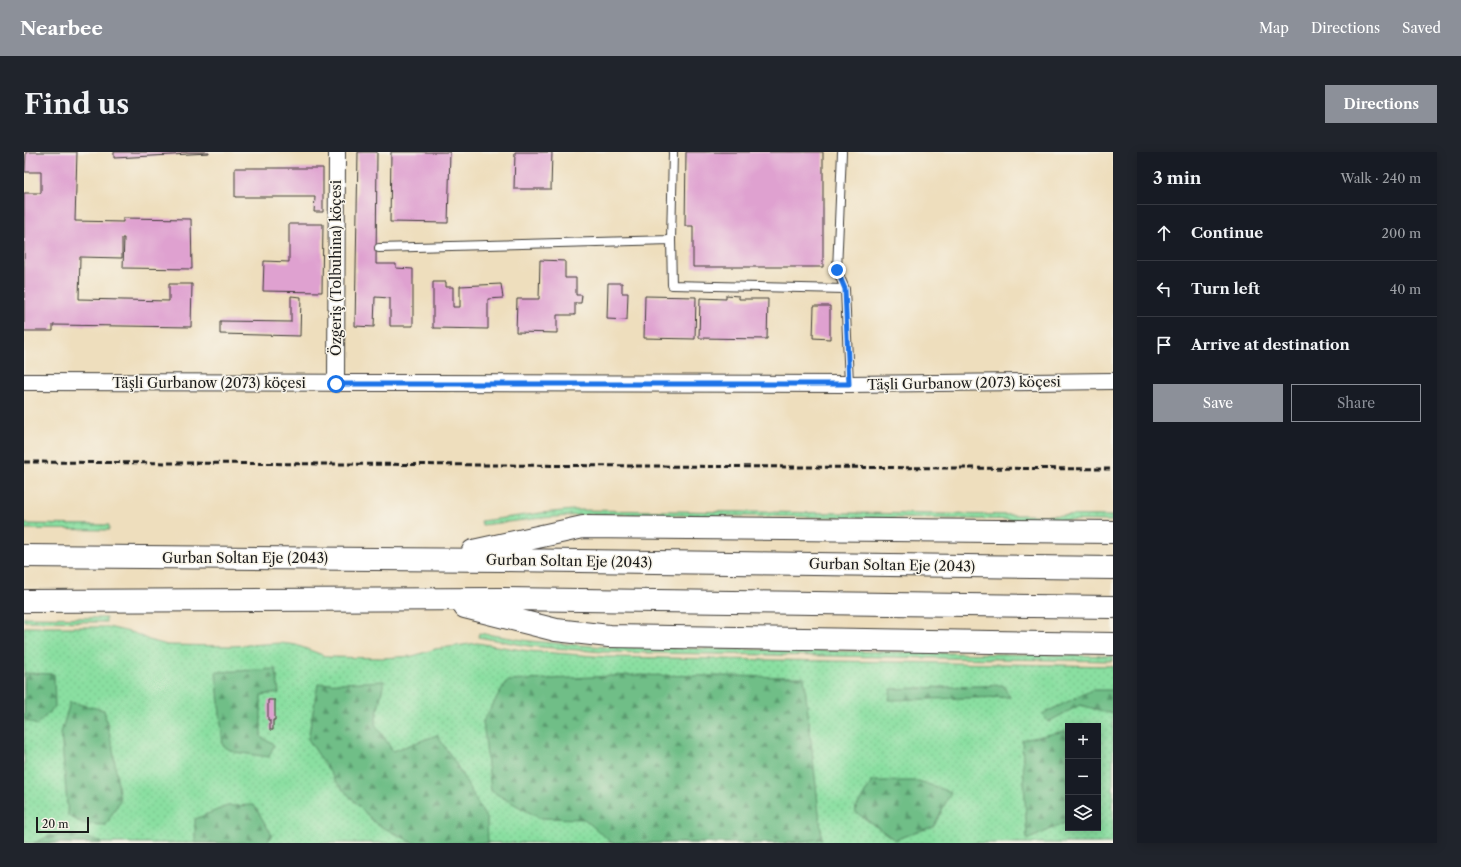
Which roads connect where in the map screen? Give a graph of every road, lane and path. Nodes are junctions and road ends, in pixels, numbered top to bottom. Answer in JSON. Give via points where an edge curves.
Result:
{"nodes":[{"id":1,"x":337,"y":152,"type":"edge"},
{"id":2,"x":673,"y":152,"type":"edge"},
{"id":3,"x":842,"y":152,"type":"edge"},
{"id":4,"x":671,"y":240,"type":"junction"},
{"id":5,"x":379,"y":248,"type":"dead end"},
{"id":6,"x":845,"y":289,"type":"junction"},
{"id":7,"x":1113,"y":381,"type":"edge"},
{"id":8,"x":24,"y":382,"type":"edge"},
{"id":9,"x":336,"y":384,"type":"junction"},
{"id":10,"x":849,"y":384,"type":"junction"},
{"id":11,"x":1113,"y":532,"type":"edge"},
{"id":12,"x":24,"y":556,"type":"edge"},
{"id":13,"x":440,"y":559,"type":"junction"},
{"id":14,"x":1113,"y":568,"type":"edge"},
{"id":15,"x":437,"y":600,"type":"junction"},
{"id":16,"x":24,"y":601,"type":"edge"},
{"id":17,"x":1113,"y":607,"type":"edge"},
{"id":18,"x":1113,"y":644,"type":"edge"}],
"edges":[{"from":1,"to":9,"type":"street","name":"Özgeriş (Tolbuhina) köçesi"},
{"from":2,"to":4,"type":"lane"},
{"from":3,"to":6,"type":"lane","via":[[837,270]]},
{"from":4,"to":5,"type":"lane"},
{"from":4,"to":6,"type":"lane","via":[[672,285]]},
{"from":6,"to":10,"type":"lane"},
{"from":7,"to":10,"type":"street","name":"Täşli Gurbanow (2073) köçesi"},
{"from":8,"to":9,"type":"street","name":"Täşli Gurbanow (2073) köçesi"},
{"from":9,"to":10,"type":"street","name":"Täşli Gurbanow (2073) köçesi"},
{"from":11,"to":13,"type":"highway","via":[[583,527]]},
{"from":12,"to":13,"type":"highway","name":"Gurban Soltan Eje (2043)"},
{"from":13,"to":14,"type":"highway","name":"Gurban Soltan Eje (2043)"},
{"from":15,"to":16,"type":"highway"},
{"from":15,"to":17,"type":"highway"},
{"from":15,"to":18,"type":"highway","via":[[556,630],[609,636]]}]}
